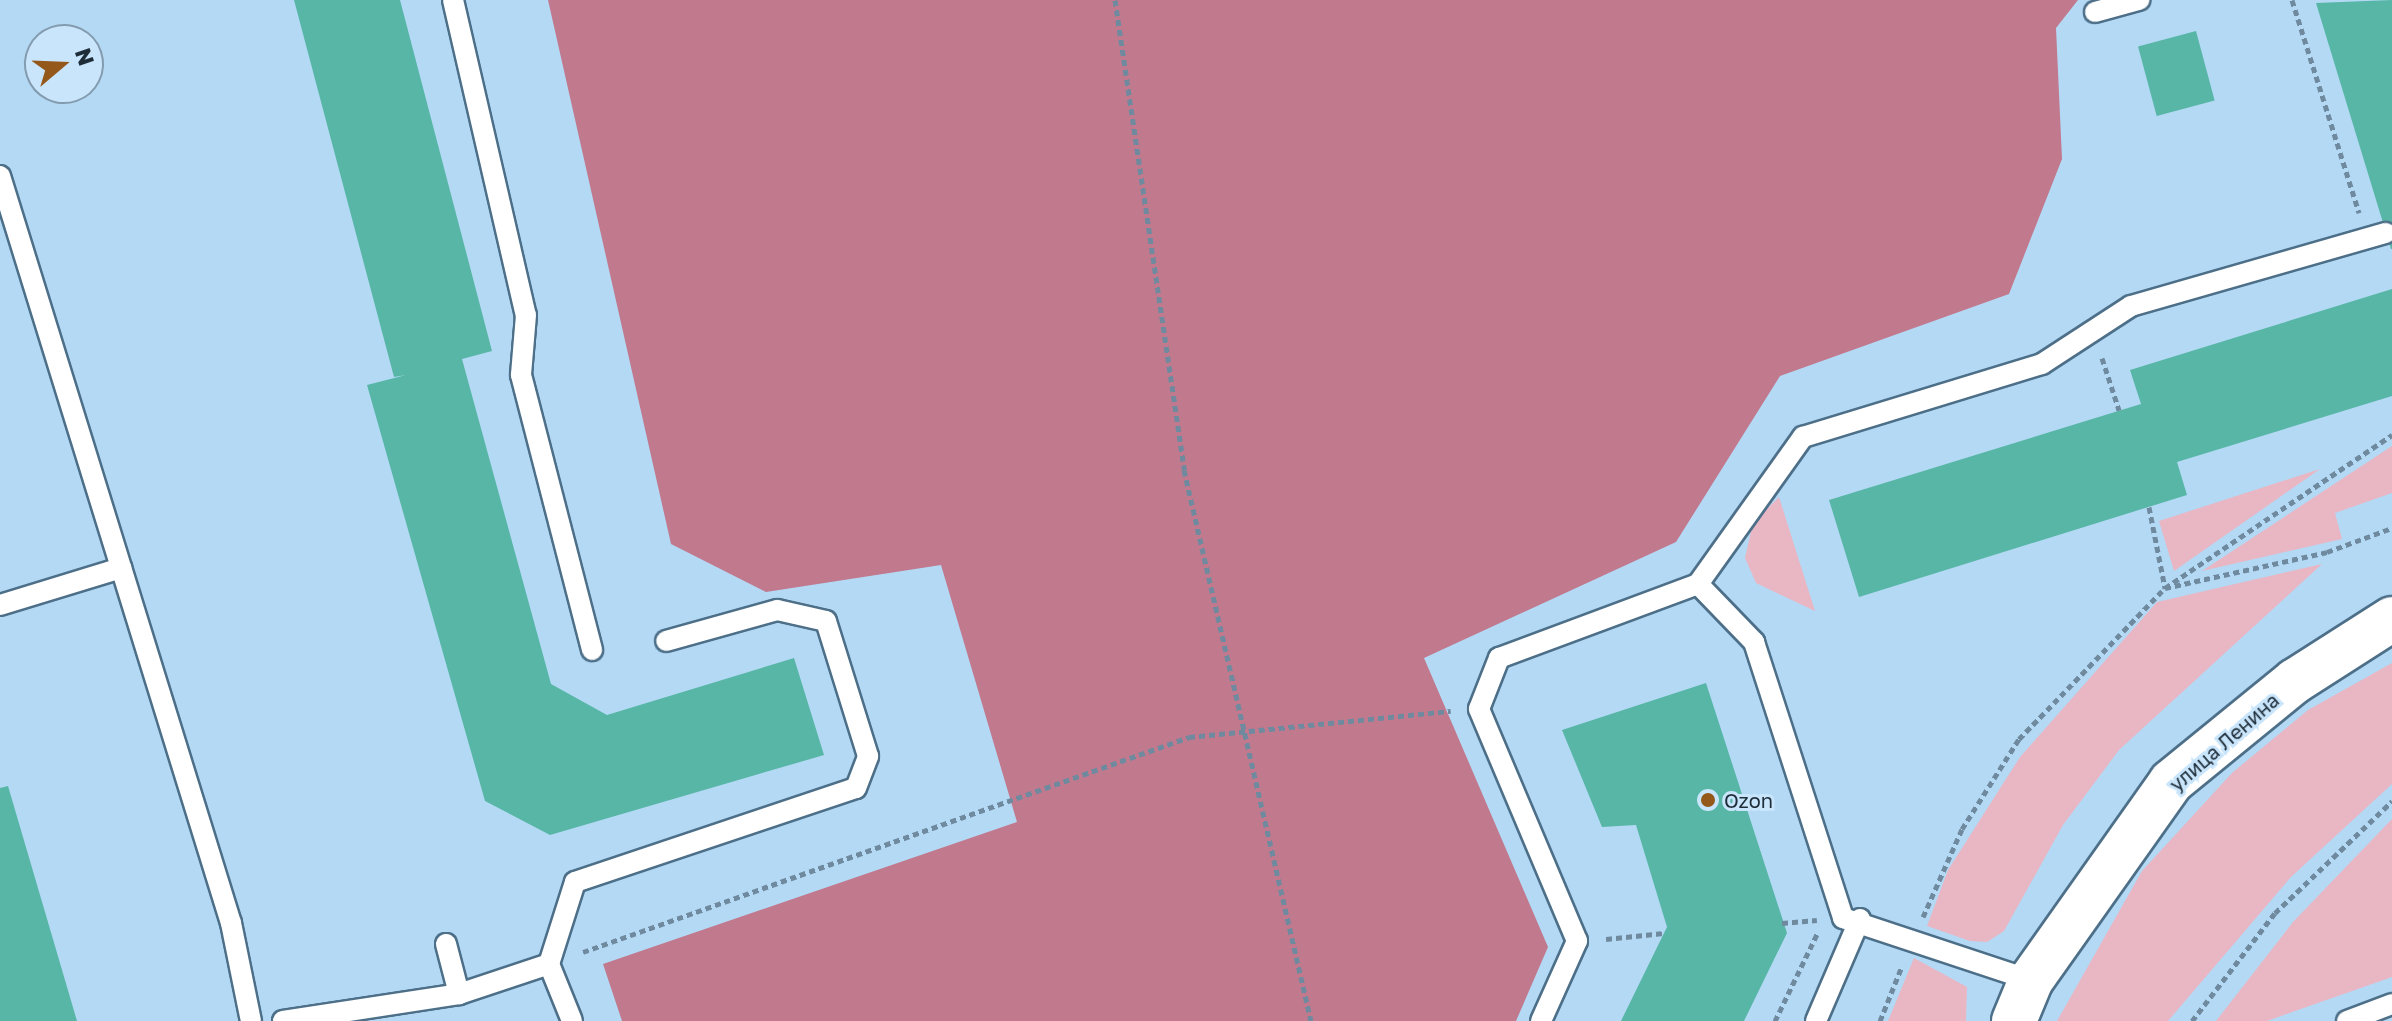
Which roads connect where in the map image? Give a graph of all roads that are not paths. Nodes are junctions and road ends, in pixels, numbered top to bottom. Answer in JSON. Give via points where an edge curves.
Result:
{"nodes":[{"id":1,"x":453,"y":0,"type":"edge"},
{"id":2,"x":2139,"y":0,"type":"edge"},
{"id":3,"x":2095,"y":12,"type":"dead end"},
{"id":4,"x":0,"y":176,"type":"edge"},
{"id":5,"x":2376,"y":236,"type":"road end"},
{"id":6,"x":121,"y":568,"type":"junction"},
{"id":7,"x":1698,"y":584,"type":"junction"},
{"id":8,"x":0,"y":605,"type":"edge"},
{"id":9,"x":2392,"y":619,"type":"edge"},
{"id":10,"x":666,"y":641,"type":"dead end"},
{"id":11,"x":592,"y":650,"type":"dead end"},
{"id":12,"x":1860,"y":919,"type":"junction"},
{"id":13,"x":446,"y":944,"type":"dead end"},
{"id":14,"x":549,"y":964,"type":"junction"},
{"id":15,"x":2031,"y":980,"type":"junction"},
{"id":16,"x":459,"y":994,"type":"junction"},
{"id":17,"x":2392,"y":1004,"type":"edge"},
{"id":18,"x":251,"y":1021,"type":"edge"},
{"id":19,"x":283,"y":1021,"type":"edge"},
{"id":20,"x":572,"y":1021,"type":"edge"},
{"id":21,"x":1541,"y":1021,"type":"edge"},
{"id":22,"x":1816,"y":1021,"type":"edge"},
{"id":23,"x":2014,"y":1021,"type":"edge"},
{"id":24,"x":2347,"y":1021,"type":"edge"}],
"edges":[{"from":1,"to":11,"type":"lane","via":[[526,315],[521,375]]},
{"from":2,"to":3,"type":"lane"},
{"from":4,"to":6,"type":"lane"},
{"from":5,"to":7,"type":"lane","via":[[2131,306],[2042,364],[1803,437]]},
{"from":6,"to":8,"type":"lane"},
{"from":6,"to":18,"type":"lane","via":[[231,923]]},
{"from":7,"to":12,"type":"lane","via":[[1754,642],[1843,918]]},
{"from":7,"to":21,"type":"lane","via":[[1499,658],[1479,709],[1577,941]]},
{"from":9,"to":15,"type":"main road","name":"улица Ленина","via":[[2295,681],[2171,782]]},
{"from":10,"to":14,"type":"lane","via":[[777,610],[826,621],[868,756],[856,788],[575,882]]},
{"from":12,"to":15,"type":"lane"},
{"from":12,"to":22,"type":"lane"},
{"from":13,"to":16,"type":"lane"},
{"from":14,"to":16,"type":"lane"},
{"from":14,"to":20,"type":"lane"},
{"from":15,"to":23,"type":"main road","name":"улица Ленина"},
{"from":16,"to":19,"type":"lane"},
{"from":17,"to":24,"type":"lane"}]}
